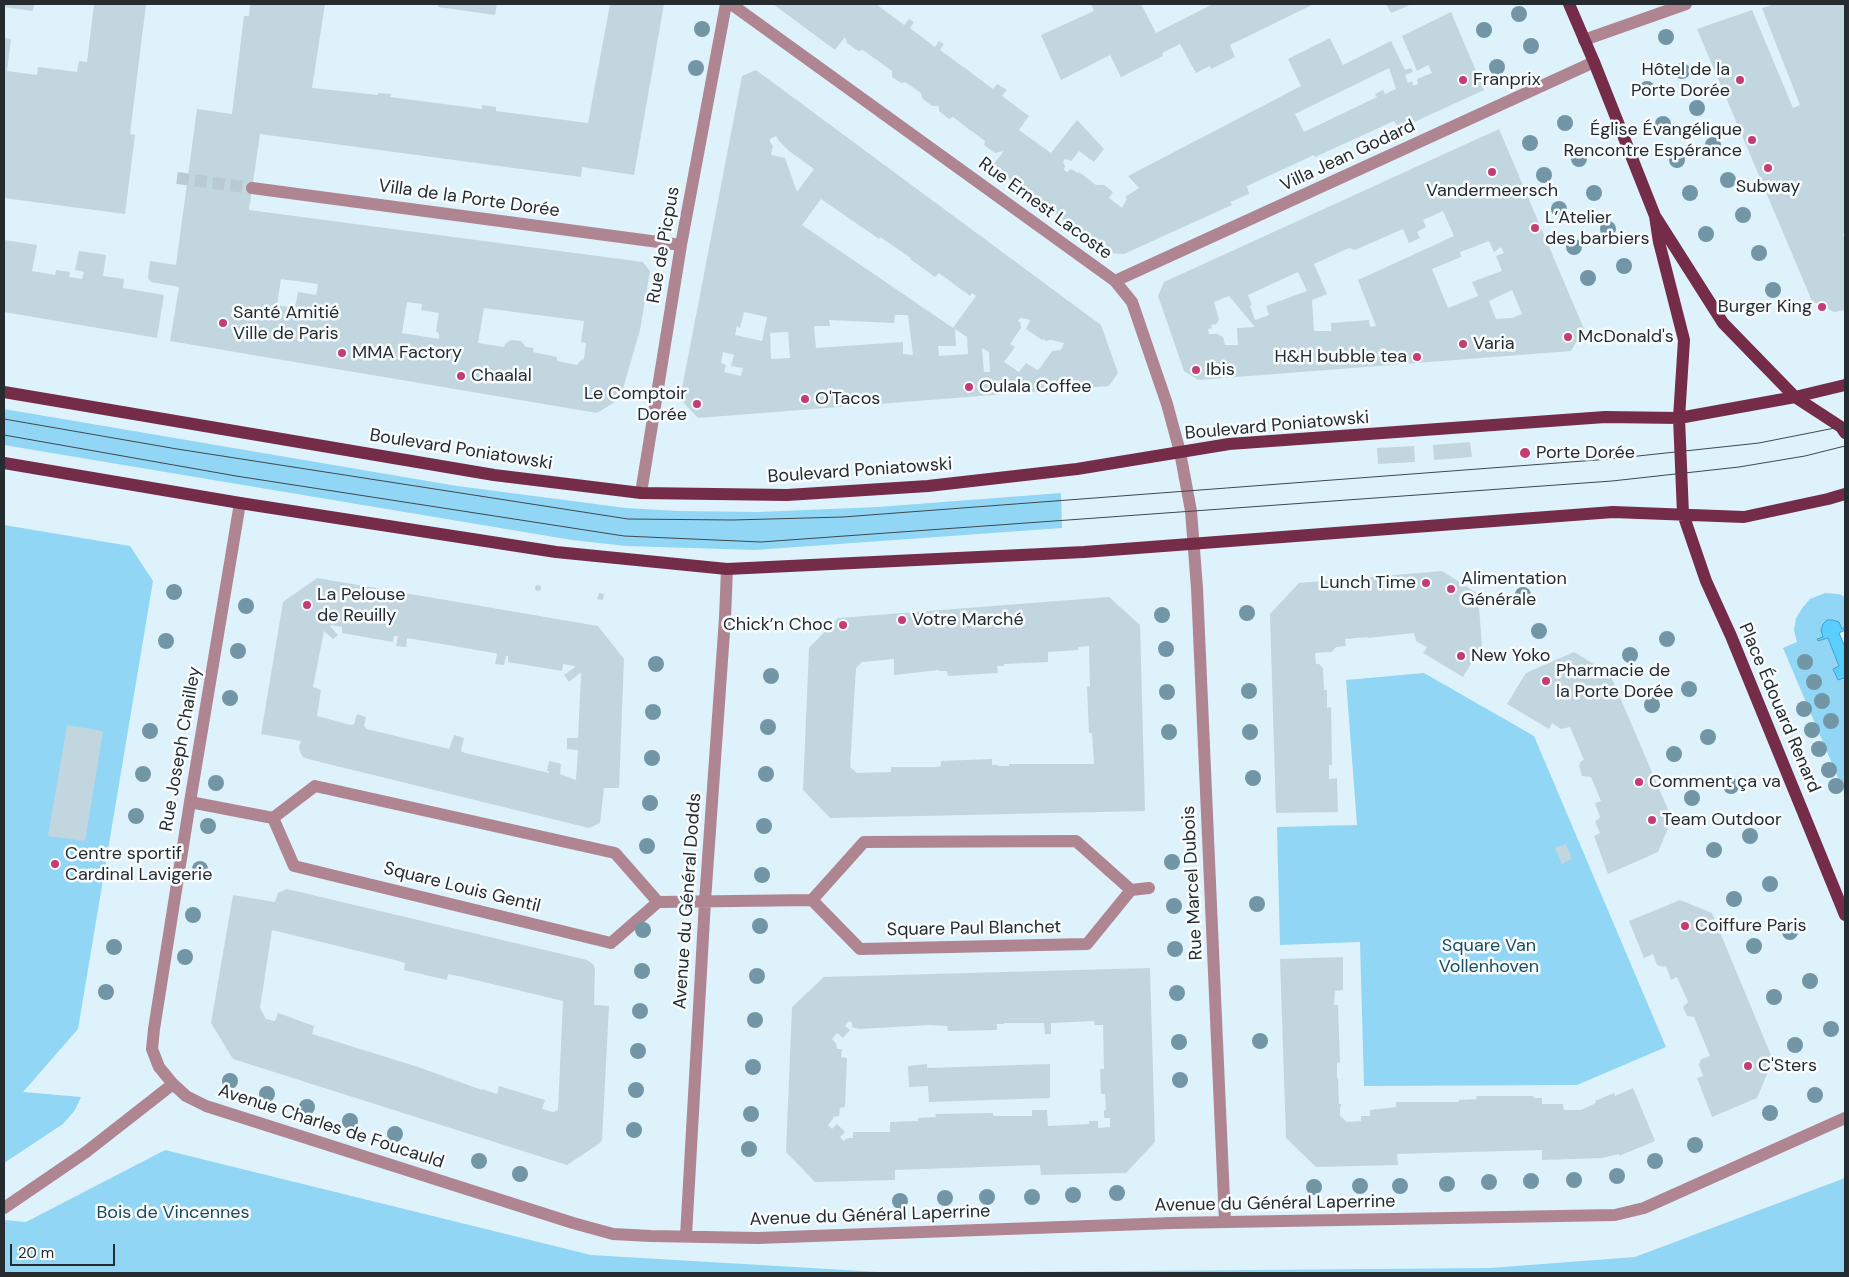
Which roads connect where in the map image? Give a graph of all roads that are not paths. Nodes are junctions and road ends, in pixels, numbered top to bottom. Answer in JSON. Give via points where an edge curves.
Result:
{"nodes":[{"id":1,"x":726,"y":4,"type":"edge"},
{"id":2,"x":731,"y":4,"type":"edge"},
{"id":3,"x":1569,"y":4,"type":"edge"},
{"id":4,"x":1686,"y":4,"type":"edge"},
{"id":5,"x":1584,"y":40,"type":"junction"},
{"id":6,"x":1594,"y":62,"type":"junction"},
{"id":7,"x":252,"y":188,"type":"tunnel mouth"},
{"id":8,"x":1655,"y":216,"type":"junction"},
{"id":9,"x":681,"y":245,"type":"junction"},
{"id":10,"x":1115,"y":281,"type":"junction"},
{"id":11,"x":1845,"y":385,"type":"edge"},
{"id":12,"x":4,"y":392,"type":"edge"},
{"id":13,"x":1795,"y":397,"type":"junction"},
{"id":14,"x":1679,"y":418,"type":"junction"},
{"id":15,"x":1845,"y":433,"type":"edge"},
{"id":16,"x":1180,"y":452,"type":"junction"},
{"id":17,"x":4,"y":463,"type":"edge"},
{"id":18,"x":641,"y":493,"type":"junction"},
{"id":19,"x":1845,"y":494,"type":"edge"},
{"id":20,"x":240,"y":503,"type":"junction"},
{"id":21,"x":1683,"y":514,"type":"junction"},
{"id":22,"x":1194,"y":543,"type":"junction"},
{"id":23,"x":727,"y":570,"type":"junction"},
{"id":24,"x":190,"y":802,"type":"junction"},
{"id":25,"x":273,"y":818,"type":"junction"},
{"id":26,"x":1148,"y":888,"type":"dead end"},
{"id":27,"x":1131,"y":890,"type":"junction"},
{"id":28,"x":812,"y":900,"type":"junction"},
{"id":29,"x":705,"y":901,"type":"junction"},
{"id":30,"x":658,"y":902,"type":"junction"},
{"id":31,"x":1845,"y":915,"type":"edge"},
{"id":32,"x":173,"y":1084,"type":"junction"},
{"id":33,"x":1845,"y":1118,"type":"edge"},
{"id":34,"x":4,"y":1208,"type":"edge"},
{"id":35,"x":1226,"y":1222,"type":"junction"},
{"id":36,"x":686,"y":1236,"type":"junction"}],
"edges":[{"from":1,"to":9,"type":"street","name":"Rue de Picpus"},
{"from":2,"to":10,"type":"street","name":"Rue Ernest Lacoste"},
{"from":3,"to":5,"type":"main road"},
{"from":4,"to":5,"type":"street"},
{"from":5,"to":6,"type":"main road"},
{"from":6,"to":8,"type":"main road"},
{"from":6,"to":10,"type":"street","name":"Villa Jean Godard"},
{"from":7,"to":9,"type":"street","name":"Villa de la Porte Dorée"},
{"from":8,"to":13,"type":"main road","via":[[1723,323]]},
{"from":8,"to":14,"type":"main road","name":"Place Édouard Renard","via":[[1684,340]]},
{"from":9,"to":18,"type":"street","name":"Rue de Picpus"},
{"from":10,"to":16,"type":"street","name":"Rue Ernest Lacoste","via":[[1132,302]]},
{"from":11,"to":13,"type":"main road","name":"Boulevard Poniatowski"},
{"from":12,"to":18,"type":"main road","name":"Boulevard Poniatowski","via":[[494,475]]},
{"from":13,"to":14,"type":"main road","name":"Boulevard Poniatowski"},
{"from":13,"to":15,"type":"main road","via":[[1841,427]]},
{"from":14,"to":16,"type":"main road","name":"Boulevard Poniatowski","via":[[1605,417],[1229,444]]},
{"from":14,"to":21,"type":"main road","name":"Place Édouard Renard"},
{"from":16,"to":18,"type":"main road","name":"Boulevard Poniatowski","via":[[928,486],[787,495]]},
{"from":16,"to":22,"type":"street","name":"Rue Ernest Lacoste"},
{"from":17,"to":20,"type":"main road"},
{"from":19,"to":21,"type":"main road","via":[[1744,517]]},
{"from":20,"to":23,"type":"main road","via":[[556,552]]},
{"from":20,"to":24,"type":"street","name":"Rue Joseph Chailley"},
{"from":21,"to":22,"type":"main road","via":[[1604,513]]},
{"from":21,"to":31,"type":"main road","name":"Place Édouard Renard","via":[[1706,581]]},
{"from":22,"to":23,"type":"main road","via":[[1084,552]]},
{"from":22,"to":35,"type":"street","name":"Rue Marcel Dubois"},
{"from":23,"to":29,"type":"street","name":"Avenue du Général Dodds"},
{"from":24,"to":25,"type":"street"},
{"from":24,"to":32,"type":"street","name":"Rue Joseph Chailley","via":[[152,1050],[159,1067]]},
{"from":25,"to":30,"type":"street","via":[[315,786],[615,853]]},
{"from":25,"to":30,"type":"street","name":"Square Louis Gentil","via":[[294,866],[611,943]]},
{"from":26,"to":27,"type":"street"},
{"from":27,"to":28,"type":"street","via":[[1076,841],[864,842]]},
{"from":27,"to":28,"type":"street","name":"Square Paul Blanchet","via":[[1087,944],[860,950]]},
{"from":28,"to":29,"type":"street"},
{"from":29,"to":30,"type":"street"},
{"from":29,"to":36,"type":"street","name":"Avenue du Général Dodds"},
{"from":32,"to":34,"type":"street","via":[[86,1152]]},
{"from":32,"to":36,"type":"street","name":"Avenue Charles de Foucauld","via":[[186,1096],[206,1106],[573,1223],[613,1234]]},
{"from":33,"to":35,"type":"street","name":"Avenue du Général Laperrine","via":[[1644,1208],[1615,1215]]},
{"from":35,"to":36,"type":"street","name":"Avenue du Général Laperrine","via":[[768,1237]]}]}
